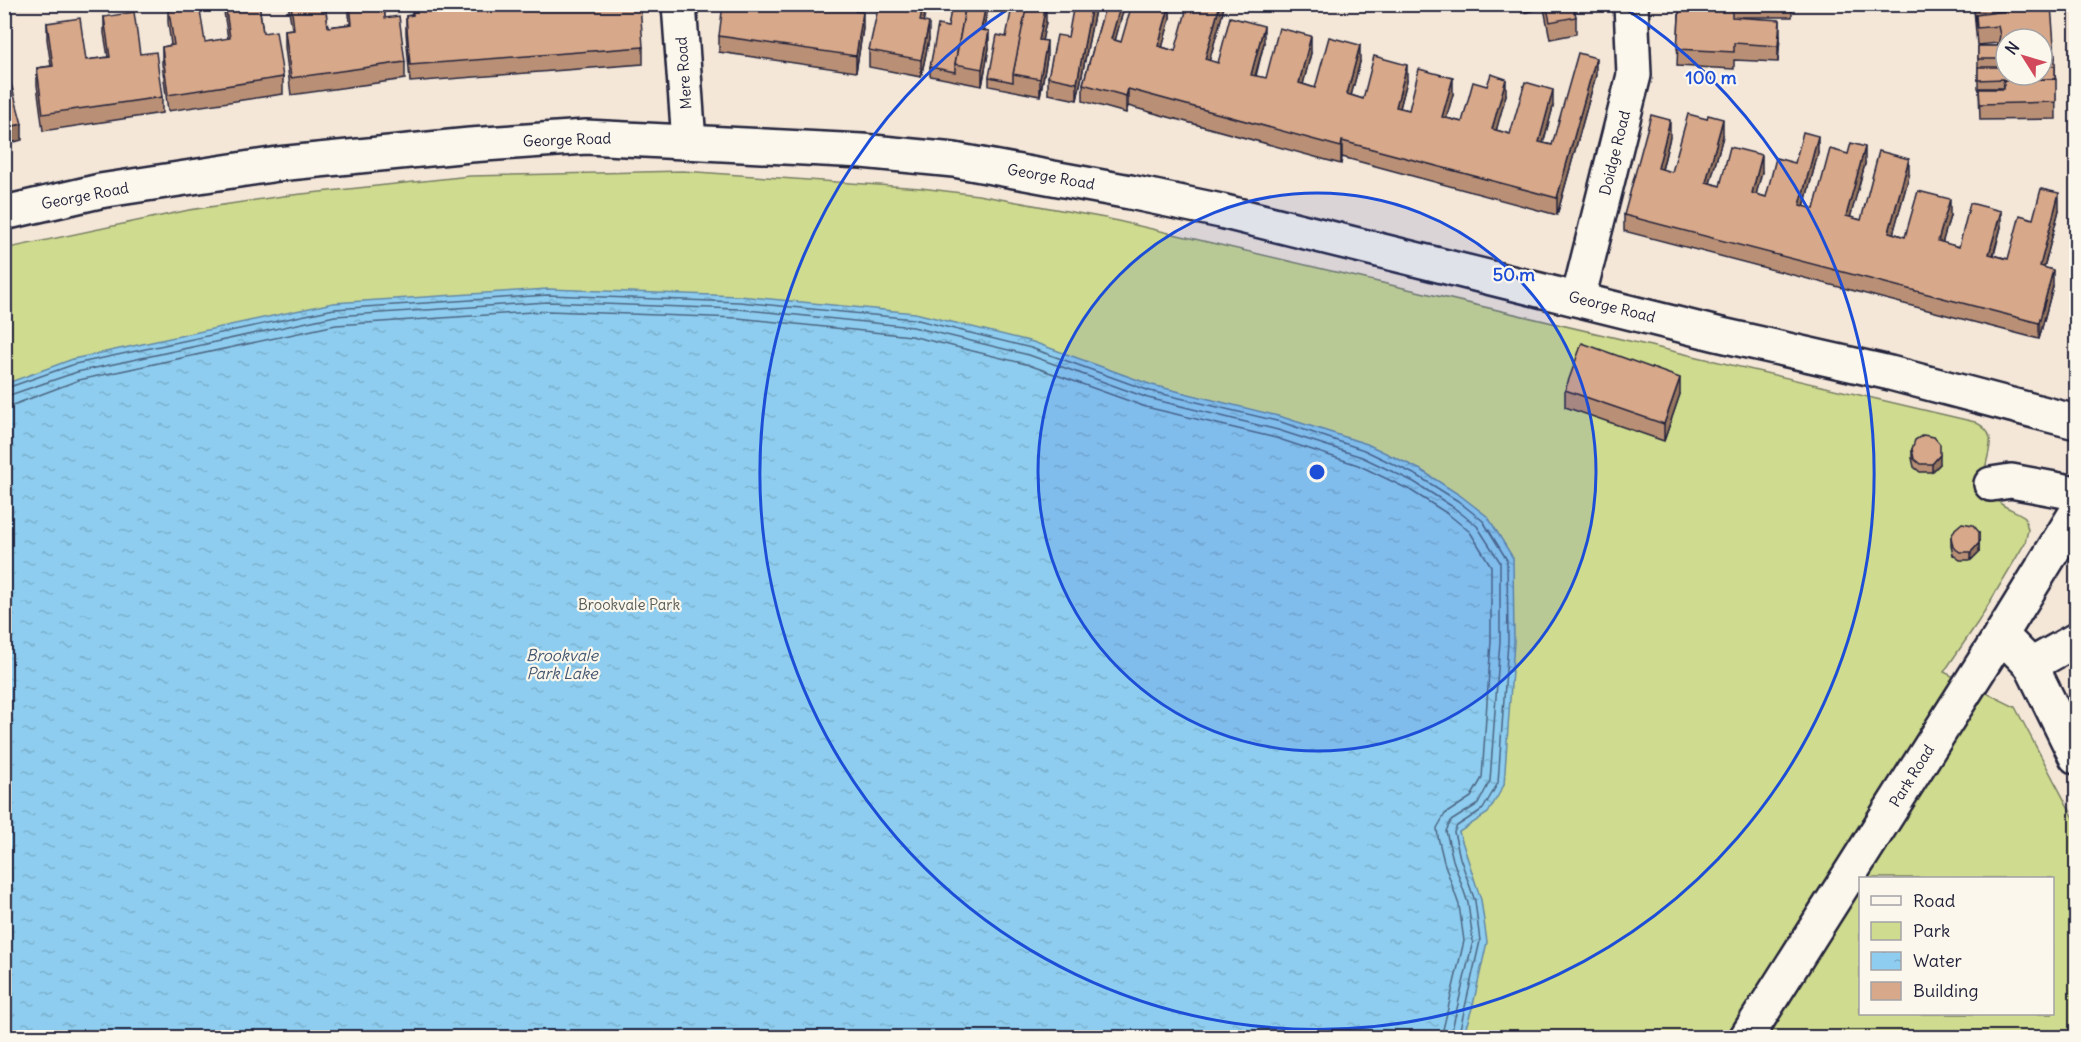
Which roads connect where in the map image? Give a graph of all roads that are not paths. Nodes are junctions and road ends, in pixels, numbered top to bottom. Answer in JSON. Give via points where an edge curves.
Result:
{"nodes":[{"id":1,"x":679,"y":4,"type":"edge"},
{"id":2,"x":1631,"y":4,"type":"edge"},
{"id":3,"x":689,"y":142,"type":"junction"},
{"id":4,"x":4,"y":213,"type":"edge"},
{"id":5,"x":1578,"y":299,"type":"junction"},
{"id":6,"x":2076,"y":422,"type":"edge"},
{"id":7,"x":1991,"y":484,"type":"dead end"},
{"id":8,"x":2076,"y":493,"type":"edge"},
{"id":9,"x":2076,"y":513,"type":"edge"},
{"id":10,"x":2001,"y":635,"type":"junction"},
{"id":11,"x":2076,"y":640,"type":"edge"},
{"id":12,"x":2031,"y":664,"type":"junction"},
{"id":13,"x":2076,"y":757,"type":"edge"},
{"id":14,"x":1746,"y":1038,"type":"edge"}],
"edges":[{"from":1,"to":3,"type":"street","name":"Mere Road"},
{"from":2,"to":5,"type":"street","name":"Doidge Road","via":[[1634,75]]},
{"from":3,"to":4,"type":"street","name":"George Road","via":[[586,137],[278,164],[100,191]]},
{"from":3,"to":5,"type":"street","name":"George Road","via":[[954,160],[1209,209]]},
{"from":5,"to":6,"type":"street","name":"George Road","via":[[1890,372]]},
{"from":7,"to":8,"type":"street","via":[[2011,481]]},
{"from":9,"to":10,"type":"street","name":"Park Road"},
{"from":10,"to":12,"type":"street"},
{"from":10,"to":14,"type":"street","name":"Park Road"},
{"from":11,"to":12,"type":"street"},
{"from":12,"to":13,"type":"street"}]}
